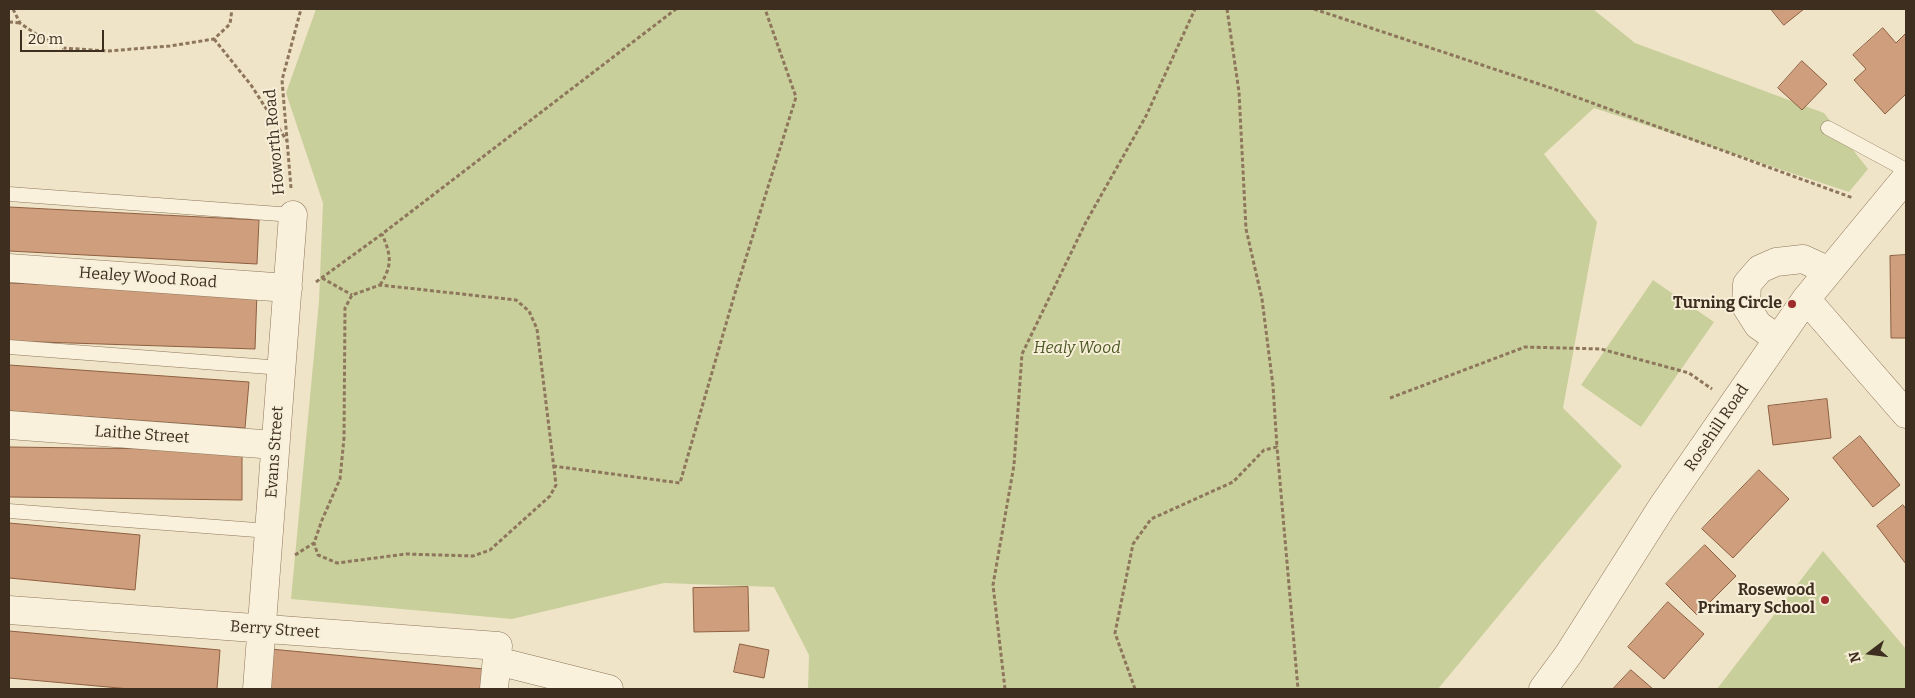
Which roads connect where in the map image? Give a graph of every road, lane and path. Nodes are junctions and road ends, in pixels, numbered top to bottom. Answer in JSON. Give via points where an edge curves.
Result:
{"nodes":[{"id":1,"x":13,"y":9,"type":"edge"},
{"id":2,"x":232,"y":9,"type":"edge"},
{"id":3,"x":302,"y":9,"type":"edge"},
{"id":4,"x":676,"y":9,"type":"edge"},
{"id":5,"x":765,"y":9,"type":"edge"},
{"id":6,"x":1195,"y":9,"type":"edge"},
{"id":7,"x":1226,"y":9,"type":"edge"},
{"id":8,"x":1314,"y":9,"type":"edge"},
{"id":9,"x":9,"y":22,"type":"edge"},
{"id":10,"x":20,"y":23,"type":"junction"},
{"id":11,"x":214,"y":39,"type":"junction"},
{"id":12,"x":1828,"y":128,"type":"dead end"},
{"id":13,"x":287,"y":142,"type":"junction"},
{"id":14,"x":1906,"y":170,"type":"edge"},
{"id":15,"x":1906,"y":178,"type":"edge"},
{"id":16,"x":9,"y":194,"type":"edge"},
{"id":17,"x":1882,"y":208,"type":"junction"},
{"id":18,"x":293,"y":215,"type":"junction"},
{"id":19,"x":382,"y":234,"type":"junction"},
{"id":20,"x":9,"y":268,"type":"edge"},
{"id":21,"x":1829,"y":271,"type":"junction"},
{"id":22,"x":322,"y":278,"type":"junction"},
{"id":23,"x":380,"y":285,"type":"junction"},
{"id":24,"x":287,"y":295,"type":"junction"},
{"id":25,"x":352,"y":295,"type":"junction"},
{"id":26,"x":1806,"y":299,"type":"junction"},
{"id":27,"x":1778,"y":339,"type":"junction"},
{"id":28,"x":9,"y":347,"type":"edge"},
{"id":29,"x":282,"y":368,"type":"junction"},
{"id":30,"x":1390,"y":398,"type":"dead end"},
{"id":31,"x":1734,"y":404,"type":"junction"},
{"id":32,"x":1906,"y":414,"type":"edge"},
{"id":33,"x":9,"y":425,"type":"edge"},
{"id":34,"x":275,"y":445,"type":"junction"},
{"id":35,"x":1277,"y":447,"type":"junction"},
{"id":36,"x":553,"y":466,"type":"junction"},
{"id":37,"x":9,"y":511,"type":"edge"},
{"id":38,"x":269,"y":531,"type":"junction"},
{"id":39,"x":314,"y":543,"type":"junction"},
{"id":40,"x":266,"y":575,"type":"junction"},
{"id":41,"x":9,"y":610,"type":"edge"},
{"id":42,"x":262,"y":629,"type":"junction"},
{"id":43,"x":497,"y":661,"type":"junction"},
{"id":44,"x":257,"y":689,"type":"edge"},
{"id":45,"x":494,"y":689,"type":"edge"},
{"id":46,"x":609,"y":689,"type":"edge"},
{"id":47,"x":1004,"y":689,"type":"edge"},
{"id":48,"x":1135,"y":689,"type":"edge"},
{"id":49,"x":1298,"y":689,"type":"edge"},
{"id":50,"x":1543,"y":689,"type":"edge"}],
"edges":[{"from":1,"to":10,"type":"path"},
{"from":2,"to":11,"type":"path","via":[[230,24]]},
{"from":3,"to":13,"type":"path","name":"Howorth Road","via":[[282,80]]},
{"from":4,"to":19,"type":"path"},
{"from":5,"to":36,"type":"path","via":[[796,97],[734,293],[680,483]]},
{"from":6,"to":47,"type":"path","via":[[1146,116],[1086,222],[1022,354],[1014,465],[994,585]]},
{"from":7,"to":35,"type":"path","via":[[1239,92],[1246,228],[1262,299]]},
{"from":8,"to":17,"type":"path","via":[[1554,89]]},
{"from":9,"to":10,"type":"path"},
{"from":10,"to":11,"type":"path","via":[[62,48],[108,51]]},
{"from":11,"to":13,"type":"path","via":[[251,85]]},
{"from":12,"to":14,"type":"lane"},
{"from":13,"to":18,"type":"path","name":"Howorth Road"},
{"from":15,"to":17,"type":"street","name":"Rosehill Road"},
{"from":16,"to":18,"type":"lane"},
{"from":17,"to":21,"type":"street","name":"Rosehill Road"},
{"from":18,"to":24,"type":"street","name":"Evans Street"},
{"from":19,"to":22,"type":"path"},
{"from":19,"to":23,"type":"path","via":[[390,254],[388,272]]},
{"from":20,"to":24,"type":"street","name":"Healey Wood Road"},
{"from":21,"to":26,"type":"street","name":"Rosehill Road"},
{"from":21,"to":27,"type":"street","via":[[1803,259],[1776,262],[1760,268],[1747,284],[1746,306],[1758,324]]},
{"from":22,"to":24,"type":"path"},
{"from":22,"to":25,"type":"path"},
{"from":23,"to":25,"type":"path"},
{"from":23,"to":36,"type":"path","via":[[516,300],[529,312],[537,329]]},
{"from":24,"to":29,"type":"street","name":"Evans Street"},
{"from":25,"to":39,"type":"path","via":[[345,308],[344,438],[340,479]]},
{"from":26,"to":27,"type":"street","name":"Rosehill Road"},
{"from":26,"to":32,"type":"street"},
{"from":27,"to":31,"type":"street","name":"Rosehill Road"},
{"from":28,"to":29,"type":"lane"},
{"from":29,"to":34,"type":"street","name":"Evans Street"},
{"from":30,"to":31,"type":"path","via":[[1525,347],[1601,349],[1689,373]]},
{"from":31,"to":50,"type":"street","name":"Rosehill Road"},
{"from":33,"to":34,"type":"street","name":"Laithe Street"},
{"from":34,"to":38,"type":"street","name":"Evans Street"},
{"from":35,"to":48,"type":"path","via":[[1264,450],[1233,482],[1151,519],[1133,544],[1115,632]]},
{"from":35,"to":49,"type":"path"},
{"from":36,"to":39,"type":"path","via":[[556,485],[550,496],[490,550],[473,556],[406,554],[337,563],[318,555]]},
{"from":37,"to":38,"type":"lane"},
{"from":38,"to":40,"type":"street","name":"Evans Street"},
{"from":39,"to":40,"type":"path"},
{"from":40,"to":42,"type":"street","name":"Evans Street"},
{"from":41,"to":42,"type":"street","name":"Berry Street"},
{"from":42,"to":43,"type":"street","name":"Berry Street","via":[[498,646]]},
{"from":42,"to":44,"type":"street","name":"Evans Street"},
{"from":43,"to":45,"type":"street"},
{"from":43,"to":46,"type":"street"}]}
